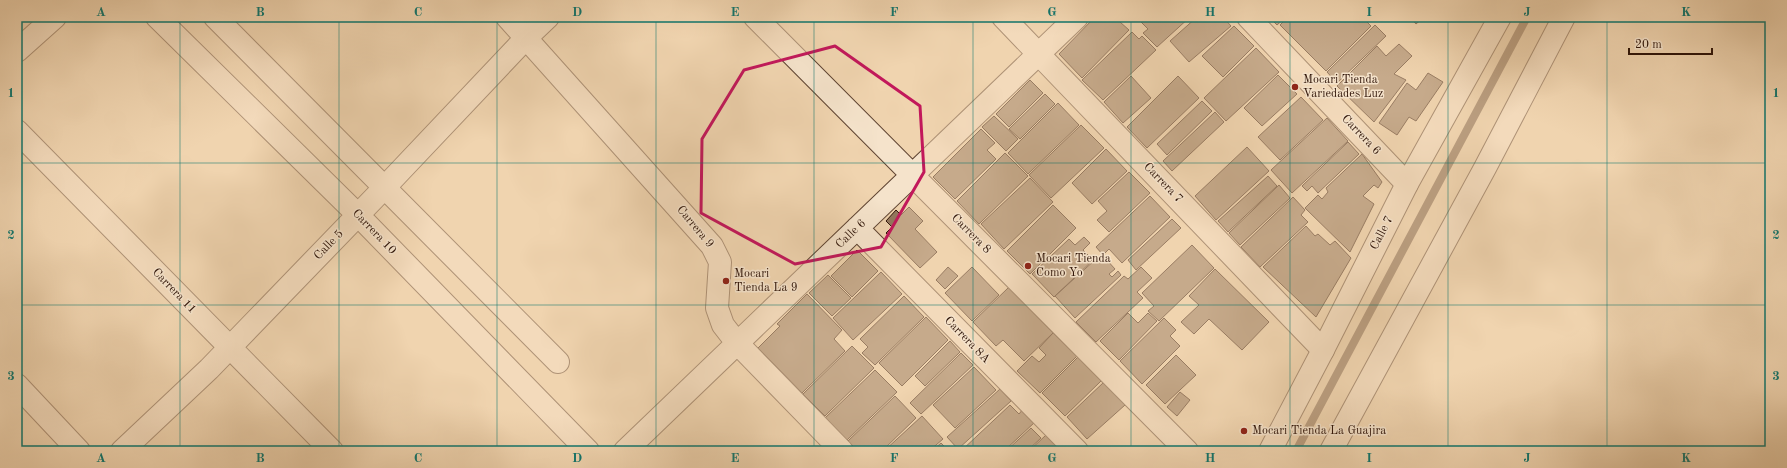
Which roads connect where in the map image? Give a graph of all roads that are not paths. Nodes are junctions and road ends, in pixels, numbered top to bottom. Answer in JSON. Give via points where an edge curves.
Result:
{"nodes":[{"id":1,"x":55,"y":17,"type":"edge"},
{"id":2,"x":157,"y":17,"type":"edge"},
{"id":3,"x":215,"y":17,"type":"edge"},
{"id":4,"x":508,"y":17,"type":"edge"},
{"id":5,"x":548,"y":17,"type":"edge"},
{"id":6,"x":755,"y":17,"type":"edge"},
{"id":7,"x":1003,"y":17,"type":"edge"},
{"id":8,"x":1077,"y":17,"type":"edge"},
{"id":9,"x":1248,"y":17,"type":"edge"},
{"id":10,"x":1500,"y":17,"type":"edge"},
{"id":11,"x":1564,"y":17,"type":"edge"},
{"id":12,"x":527,"y":37,"type":"junction"},
{"id":13,"x":17,"y":51,"type":"edge"},
{"id":14,"x":1039,"y":54,"type":"junction"},
{"id":15,"x":17,"y":131,"type":"edge"},
{"id":16,"x":913,"y":175,"type":"junction"},
{"id":17,"x":1407,"y":184,"type":"junction"},
{"id":18,"x":385,"y":187,"type":"junction"},
{"id":19,"x":358,"y":215,"type":"junction"},
{"id":20,"x":857,"y":228,"type":"junction"},
{"id":21,"x":737,"y":343,"type":"junction"},
{"id":22,"x":230,"y":347,"type":"junction"},
{"id":23,"x":1323,"y":350,"type":"junction"},
{"id":24,"x":558,"y":362,"type":"dead end"},
{"id":25,"x":17,"y":385,"type":"edge"},
{"id":26,"x":80,"y":451,"type":"edge"},
{"id":27,"x":122,"y":451,"type":"edge"},
{"id":28,"x":332,"y":451,"type":"edge"},
{"id":29,"x":588,"y":451,"type":"edge"},
{"id":30,"x":625,"y":451,"type":"edge"},
{"id":31,"x":842,"y":451,"type":"edge"},
{"id":32,"x":1076,"y":451,"type":"edge"},
{"id":33,"x":1187,"y":451,"type":"edge"},
{"id":34,"x":1270,"y":451,"type":"edge"},
{"id":35,"x":1331,"y":451,"type":"edge"}],
"edges":[{"from":1,"to":13,"type":"street"},
{"from":2,"to":19,"type":"street","name":"Carrera 10"},
{"from":3,"to":18,"type":"street"},
{"from":4,"to":12,"type":"street","name":"Carrera 9"},
{"from":5,"to":12,"type":"street","name":"Calle 5"},
{"from":6,"to":16,"type":"street","name":"Carrera 8"},
{"from":7,"to":14,"type":"street","name":"Carrera 7"},
{"from":8,"to":14,"type":"street","name":"Calle 6"},
{"from":9,"to":17,"type":"street","name":"Carrera 6"},
{"from":10,"to":17,"type":"street","name":"Calle 7"},
{"from":11,"to":35,"type":"street"},
{"from":12,"to":18,"type":"street","name":"Calle 5"},
{"from":12,"to":21,"type":"street","name":"Carrera 9","via":[[712,246],[720,262],[718,308],[723,325]]},
{"from":14,"to":16,"type":"street","name":"Calle 6"},
{"from":14,"to":23,"type":"street","name":"Carrera 7"},
{"from":15,"to":22,"type":"street","name":"Carrera 11"},
{"from":16,"to":20,"type":"street","name":"Calle 6"},
{"from":16,"to":33,"type":"street","name":"Carrera 8"},
{"from":17,"to":23,"type":"street","name":"Calle 7"},
{"from":18,"to":19,"type":"street","name":"Calle 5"},
{"from":18,"to":24,"type":"street"},
{"from":19,"to":22,"type":"street","name":"Calle 5"},
{"from":19,"to":29,"type":"street","name":"Carrera 10"},
{"from":20,"to":21,"type":"street","name":"Calle 6"},
{"from":20,"to":32,"type":"street","name":"Carrera 8A"},
{"from":21,"to":30,"type":"street","name":"Calle 6"},
{"from":21,"to":31,"type":"street","name":"Carrera 9"},
{"from":22,"to":27,"type":"street","name":"Calle 5"},
{"from":22,"to":28,"type":"street","name":"Carrera 11"},
{"from":23,"to":34,"type":"street","name":"Calle 7"},
{"from":25,"to":26,"type":"street"}]}
